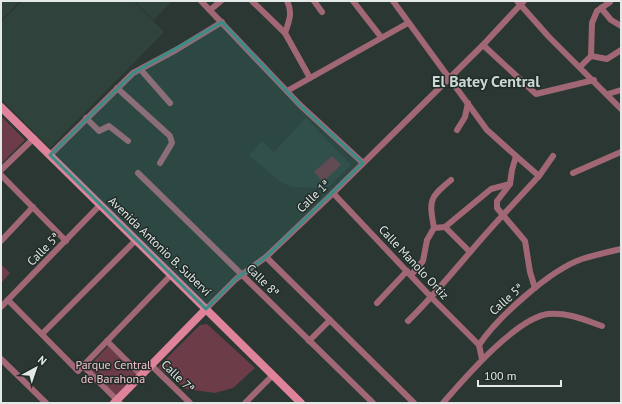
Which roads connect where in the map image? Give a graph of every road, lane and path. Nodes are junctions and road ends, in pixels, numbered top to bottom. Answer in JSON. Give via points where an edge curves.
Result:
{"nodes":[{"id":1,"x":201,"y":1,"type":"edge"},
{"id":2,"x":221,"y":1,"type":"edge"},
{"id":3,"x":252,"y":1,"type":"edge"},
{"id":4,"x":287,"y":1,"type":"edge"},
{"id":5,"x":314,"y":1,"type":"edge"},
{"id":6,"x":353,"y":1,"type":"edge"},
{"id":7,"x":393,"y":1,"type":"edge"},
{"id":8,"x":521,"y":2,"type":"edge"},
{"id":9,"x":610,"y":2,"type":"edge"},
{"id":10,"x":601,"y":8,"type":"junction"},
{"id":11,"x":210,"y":10,"type":"junction"},
{"id":12,"x":322,"y":12,"type":"dead end"},
{"id":13,"x":222,"y":22,"type":"junction"},
{"id":14,"x":408,"y":23,"type":"junction"},
{"id":15,"x":621,"y":26,"type":"edge"},
{"id":16,"x":285,"y":33,"type":"junction"},
{"id":17,"x":381,"y":37,"type":"junction"},
{"id":18,"x":483,"y":45,"type":"junction"},
{"id":19,"x":621,"y":50,"type":"edge"},
{"id":20,"x":591,"y":56,"type":"junction"},
{"id":21,"x":580,"y":67,"type":"junction"},
{"id":22,"x":141,"y":70,"type":"junction"},
{"id":23,"x":449,"y":77,"type":"junction"},
{"id":24,"x":310,"y":78,"type":"junction"},
{"id":25,"x":594,"y":80,"type":"junction"},
{"id":26,"x":117,"y":88,"type":"junction"},
{"id":27,"x":621,"y":90,"type":"edge"},
{"id":28,"x":287,"y":91,"type":"junction"},
{"id":29,"x":608,"y":94,"type":"junction"},
{"id":30,"x":170,"y":103,"type":"dead end"},
{"id":31,"x":468,"y":103,"type":"junction"},
{"id":32,"x":1,"y":107,"type":"edge"},
{"id":33,"x":621,"y":109,"type":"edge"},
{"id":34,"x":86,"y":118,"type":"junction"},
{"id":35,"x":457,"y":130,"type":"dead end"},
{"id":36,"x":34,"y":138,"type":"junction"},
{"id":37,"x":128,"y":141,"type":"dead end"},
{"id":38,"x":621,"y":152,"type":"edge"},
{"id":39,"x":50,"y":155,"type":"junction"},
{"id":40,"x":516,"y":156,"type":"junction"},
{"id":41,"x":554,"y":156,"type":"dead end"},
{"id":42,"x":160,"y":162,"type":"dead end"},
{"id":43,"x":364,"y":163,"type":"junction"},
{"id":44,"x":1,"y":170,"type":"edge"},
{"id":45,"x":573,"y":173,"type":"dead end"},
{"id":46,"x":138,"y":174,"type":"dead end"},
{"id":47,"x":1,"y":175,"type":"edge"},
{"id":48,"x":539,"y":176,"type":"junction"},
{"id":49,"x":451,"y":180,"type":"dead end"},
{"id":50,"x":510,"y":184,"type":"junction"},
{"id":51,"x":333,"y":193,"type":"junction"},
{"id":52,"x":100,"y":204,"type":"junction"},
{"id":53,"x":33,"y":207,"type":"junction"},
{"id":54,"x":503,"y":215,"type":"junction"},
{"id":55,"x":445,"y":227,"type":"junction"},
{"id":56,"x":434,"y":228,"type":"junction"},
{"id":57,"x":136,"y":240,"type":"junction"},
{"id":58,"x":1,"y":241,"type":"edge"},
{"id":59,"x":66,"y":241,"type":"junction"},
{"id":60,"x":621,"y":249,"type":"edge"},
{"id":61,"x":470,"y":251,"type":"junction"},
{"id":62,"x":266,"y":257,"type":"junction"},
{"id":63,"x":409,"y":273,"type":"junction"},
{"id":64,"x":171,"y":275,"type":"junction"},
{"id":65,"x":242,"y":275,"type":"junction"},
{"id":66,"x":535,"y":288,"type":"junction"},
{"id":67,"x":432,"y":298,"type":"junction"},
{"id":68,"x":8,"y":300,"type":"junction"},
{"id":69,"x":377,"y":303,"type":"dead end"},
{"id":70,"x":1,"y":307,"type":"edge"},
{"id":71,"x":206,"y":309,"type":"junction"},
{"id":72,"x":330,"y":320,"type":"junction"},
{"id":73,"x":408,"y":321,"type":"dead end"},
{"id":74,"x":602,"y":326,"type":"dead end"},
{"id":75,"x":42,"y":334,"type":"junction"},
{"id":76,"x":107,"y":341,"type":"junction"},
{"id":77,"x":309,"y":341,"type":"junction"},
{"id":78,"x":479,"y":345,"type":"junction"},
{"id":79,"x":1,"y":358,"type":"edge"},
{"id":80,"x":482,"y":359,"type":"junction"},
{"id":81,"x":151,"y":365,"type":"junction"},
{"id":82,"x":83,"y":366,"type":"junction"},
{"id":83,"x":141,"y":375,"type":"junction"},
{"id":84,"x":273,"y":375,"type":"junction"},
{"id":85,"x":117,"y":402,"type":"edge"},
{"id":86,"x":46,"y":403,"type":"edge"},
{"id":87,"x":190,"y":403,"type":"edge"},
{"id":88,"x":244,"y":403,"type":"edge"},
{"id":89,"x":301,"y":403,"type":"edge"},
{"id":90,"x":372,"y":403,"type":"edge"},
{"id":91,"x":414,"y":403,"type":"edge"},
{"id":92,"x":443,"y":403,"type":"edge"}],
"edges":[{"from":1,"to":11,"type":"street"},
{"from":2,"to":11,"type":"street"},
{"from":3,"to":16,"type":"street"},
{"from":4,"to":16,"type":"street","via":[[291,16]]},
{"from":5,"to":12,"type":"street"},
{"from":6,"to":17,"type":"street"},
{"from":7,"to":14,"type":"street"},
{"from":8,"to":18,"type":"street","name":"Calle 1ª"},
{"from":8,"to":21,"type":"street","via":[[549,37]]},
{"from":9,"to":10,"type":"street"},
{"from":10,"to":15,"type":"street","via":[[611,20]]},
{"from":10,"to":20,"type":"street","via":[[592,23]]},
{"from":11,"to":13,"type":"street"},
{"from":13,"to":22,"type":"street"},
{"from":13,"to":28,"type":"street"},
{"from":14,"to":17,"type":"street"},
{"from":14,"to":23,"type":"street"},
{"from":16,"to":24,"type":"street"},
{"from":17,"to":24,"type":"street"},
{"from":18,"to":23,"type":"street","name":"Calle 1ª"},
{"from":18,"to":25,"type":"street","via":[[536,94]]},
{"from":19,"to":20,"type":"street","via":[[607,59]]},
{"from":20,"to":21,"type":"street"},
{"from":21,"to":25,"type":"street"},
{"from":22,"to":26,"type":"street","via":[[133,73]]},
{"from":22,"to":30,"type":"street"},
{"from":23,"to":31,"type":"street"},
{"from":23,"to":43,"type":"street","name":"Calle 1ª"},
{"from":24,"to":28,"type":"street"},
{"from":25,"to":29,"type":"street"},
{"from":26,"to":34,"type":"street"},
{"from":26,"to":42,"type":"street","via":[[170,136],[172,143]]},
{"from":27,"to":29,"type":"street"},
{"from":28,"to":43,"type":"street"},
{"from":29,"to":33,"type":"street"},
{"from":31,"to":35,"type":"street","via":[[465,117]]},
{"from":31,"to":40,"type":"street","via":[[487,130]]},
{"from":32,"to":36,"type":"main road","name":"Avenida Antonio B. Suberví"},
{"from":34,"to":37,"type":"street","via":[[99,131],[109,126]]},
{"from":34,"to":39,"type":"street"},
{"from":36,"to":39,"type":"main road","name":"Avenida Antonio B. Suberví"},
{"from":36,"to":44,"type":"street"},
{"from":38,"to":45,"type":"street"},
{"from":39,"to":52,"type":"main road","name":"Avenida Antonio B. Suberví"},
{"from":40,"to":48,"type":"street"},
{"from":40,"to":50,"type":"street"},
{"from":41,"to":48,"type":"street"},
{"from":43,"to":51,"type":"street","name":"Calle 1ª"},
{"from":46,"to":65,"type":"street","name":"Calle 8ª"},
{"from":47,"to":53,"type":"street"},
{"from":48,"to":54,"type":"street"},
{"from":49,"to":56,"type":"street","via":[[432,199]]},
{"from":50,"to":54,"type":"street","via":[[497,201],[497,208]]},
{"from":50,"to":55,"type":"street","via":[[491,190]]},
{"from":51,"to":62,"type":"street","name":"Calle 1ª"},
{"from":51,"to":63,"type":"street","name":"Calle Manolo Ortiz"},
{"from":52,"to":57,"type":"main road","name":"Avenida Antonio B. Suberví"},
{"from":52,"to":59,"type":"street","name":"Calle 5ª"},
{"from":53,"to":58,"type":"street"},
{"from":53,"to":59,"type":"street"},
{"from":54,"to":61,"type":"street"},
{"from":54,"to":66,"type":"street","via":[[525,241]]},
{"from":55,"to":56,"type":"street"},
{"from":55,"to":61,"type":"street"},
{"from":56,"to":63,"type":"street","via":[[427,240],[423,261]]},
{"from":57,"to":64,"type":"main road","name":"Avenida Antonio B. Suberví"},
{"from":57,"to":75,"type":"street"},
{"from":59,"to":68,"type":"street","name":"Calle 5ª"},
{"from":60,"to":66,"type":"street","name":"Calle 5ª","via":[[581,260]]},
{"from":61,"to":67,"type":"street"},
{"from":62,"to":65,"type":"street","name":"Calle 1ª"},
{"from":62,"to":72,"type":"street"},
{"from":63,"to":67,"type":"street","name":"Calle Manolo Ortiz"},
{"from":63,"to":69,"type":"street"},
{"from":64,"to":71,"type":"main road","name":"Avenida Antonio B. Suberví"},
{"from":64,"to":76,"type":"street"},
{"from":65,"to":71,"type":"street","name":"Calle 1ª"},
{"from":65,"to":77,"type":"street","name":"Calle 8ª"},
{"from":66,"to":78,"type":"street","name":"Calle 5ª","via":[[491,328]]},
{"from":67,"to":73,"type":"street"},
{"from":67,"to":78,"type":"street","name":"Calle Manolo Ortiz"},
{"from":68,"to":70,"type":"street","name":"Calle 5ª"},
{"from":68,"to":75,"type":"street"},
{"from":71,"to":81,"type":"main road","name":"Calle 1ª"},
{"from":71,"to":84,"type":"main road","name":"Avenida Antonio B. Suberví"},
{"from":72,"to":77,"type":"street"},
{"from":72,"to":91,"type":"street"},
{"from":74,"to":80,"type":"street","via":[[573,316],[549,314],[531,319]]},
{"from":75,"to":82,"type":"street","via":[[78,371]]},
{"from":76,"to":82,"type":"street"},
{"from":76,"to":83,"type":"street"},
{"from":77,"to":90,"type":"street","name":"Calle 8ª"},
{"from":78,"to":80,"type":"street"},
{"from":79,"to":86,"type":"street"},
{"from":80,"to":92,"type":"street"},
{"from":81,"to":83,"type":"main road","name":"Calle 1ª"},
{"from":81,"to":87,"type":"street","name":"Calle 7ª"},
{"from":82,"to":85,"type":"street"},
{"from":83,"to":85,"type":"main road","name":"Calle 1ª"},
{"from":84,"to":88,"type":"street"},
{"from":84,"to":89,"type":"main road","name":"Avenida Antonio B. Suberví"}]}
